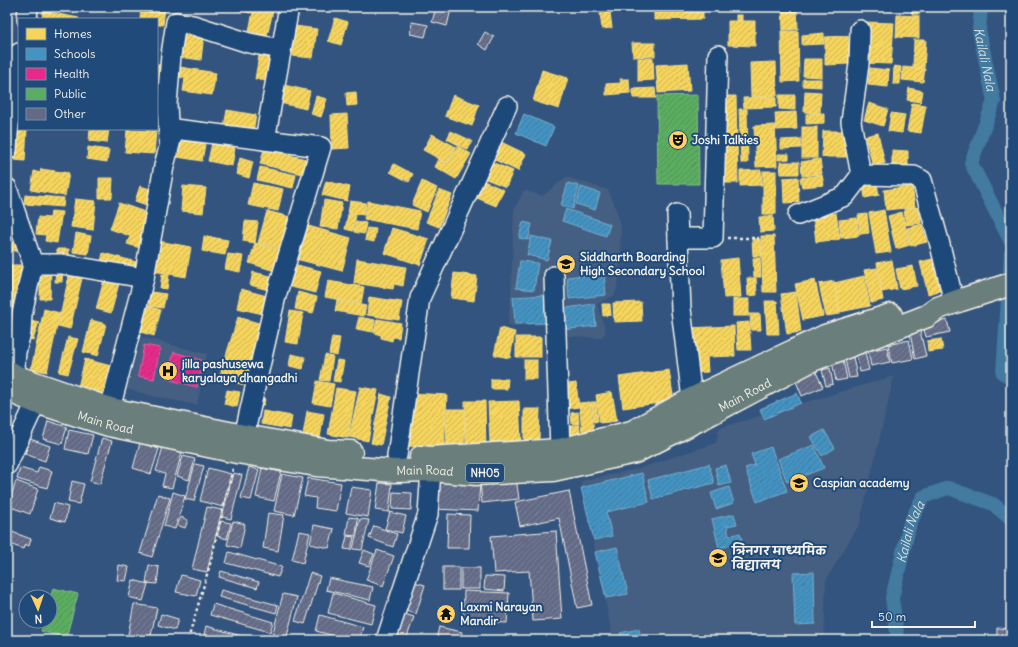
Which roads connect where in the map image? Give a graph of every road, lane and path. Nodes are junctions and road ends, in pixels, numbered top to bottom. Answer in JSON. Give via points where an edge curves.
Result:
{"nodes":[{"id":1,"x":28,"y":7,"type":"edge"},
{"id":2,"x":289,"y":7,"type":"edge"},
{"id":3,"x":27,"y":18,"type":"edge"},
{"id":4,"x":860,"y":30,"type":"dead end"},
{"id":5,"x":281,"y":49,"type":"junction"},
{"id":6,"x":718,"y":55,"type":"dead end"},
{"id":7,"x":18,"y":56,"type":"edge"},
{"id":8,"x":507,"y":106,"type":"dead end"},
{"id":9,"x":265,"y":140,"type":"junction"},
{"id":10,"x":169,"y":146,"type":"junction"},
{"id":11,"x":7,"y":150,"type":"edge"},
{"id":12,"x":861,"y":175,"type":"junction"},
{"id":13,"x":7,"y":188,"type":"edge"},
{"id":14,"x":677,"y":214,"type":"dead end"},
{"id":15,"x":798,"y":216,"type":"dead end"},
{"id":16,"x":678,"y":238,"type":"junction"},
{"id":17,"x":713,"y":238,"type":"junction"},
{"id":18,"x":759,"y":238,"type":"dead end"},
{"id":19,"x":33,"y":264,"type":"junction"},
{"id":20,"x":554,"y":276,"type":"dead end"},
{"id":21,"x":144,"y":278,"type":"junction"},
{"id":22,"x":1011,"y":284,"type":"edge"},
{"id":23,"x":951,"y":303,"type":"junction"},
{"id":24,"x":12,"y":383,"type":"edge"},
{"id":25,"x":39,"y":394,"type":"junction"},
{"id":26,"x":692,"y":399,"type":"junction"},
{"id":27,"x":110,"y":409,"type":"junction"},
{"id":28,"x":240,"y":444,"type":"junction"},
{"id":29,"x":560,"y":450,"type":"junction"},
{"id":30,"x":397,"y":456,"type":"junction"},
{"id":31,"x":430,"y":464,"type":"junction"},
{"id":32,"x":7,"y":465,"type":"edge"},
{"id":33,"x":188,"y":640,"type":"edge"},
{"id":34,"x":386,"y":640,"type":"edge"}],
"edges":[{"from":1,"to":3,"type":"street"},
{"from":2,"to":5,"type":"street"},
{"from":4,"to":12,"type":"street","via":[[859,64],[851,122]]},
{"from":5,"to":9,"type":"street"},
{"from":5,"to":10,"type":"street","via":[[176,22],[167,104]]},
{"from":6,"to":17,"type":"street"},
{"from":7,"to":11,"type":"street"},
{"from":8,"to":30,"type":"street","via":[[420,298]]},
{"from":9,"to":10,"type":"street","via":[[174,129]]},
{"from":9,"to":28,"type":"street","via":[[321,147],[276,296]]},
{"from":10,"to":21,"type":"street"},
{"from":12,"to":15,"type":"street","via":[[845,196]]},
{"from":12,"to":23,"type":"street","via":[[914,176],[922,180],[940,241]]},
{"from":13,"to":19,"type":"street"},
{"from":14,"to":16,"type":"street"},
{"from":16,"to":17,"type":"street"},
{"from":16,"to":26,"type":"street","via":[[681,309]]},
{"from":17,"to":18,"type":"path"},
{"from":19,"to":21,"type":"street","via":[[61,264]]},
{"from":19,"to":24,"type":"street","via":[[22,314]]},
{"from":20,"to":29,"type":"street"},
{"from":21,"to":27,"type":"street"},
{"from":22,"to":23,"type":"main road","number":"NH05"},
{"from":23,"to":26,"type":"main road","name":"Main Road","number":"NH05","via":[[925,305],[825,336]]},
{"from":23,"to":31,"type":"main road","name":"Main Road","number":"NH05","via":[[927,316],[810,361],[635,452],[553,470],[476,474]]},
{"from":24,"to":25,"type":"main road","name":"Main Road","number":"NH05"},
{"from":25,"to":27,"type":"main road","name":"Main Road","number":"NH05"},
{"from":25,"to":28,"type":"main road","name":"Main Road","number":"NH05","via":[[109,425]]},
{"from":25,"to":32,"type":"street"},
{"from":26,"to":29,"type":"main road","name":"Main Road","number":"NH05","via":[[632,432]]},
{"from":27,"to":28,"type":"main road","name":"Main Road","number":"NH05"},
{"from":28,"to":30,"type":"main road","name":"Main Road","number":"NH05"},
{"from":28,"to":31,"type":"main road","name":"Main Road","number":"NH05","via":[[316,465],[394,471]]},
{"from":28,"to":33,"type":"path"},
{"from":29,"to":31,"type":"main road","name":"Main Road","number":"NH05"},
{"from":30,"to":31,"type":"main road","name":"Main Road","number":"NH05"},
{"from":31,"to":34,"type":"street","via":[[428,514]]}]}
